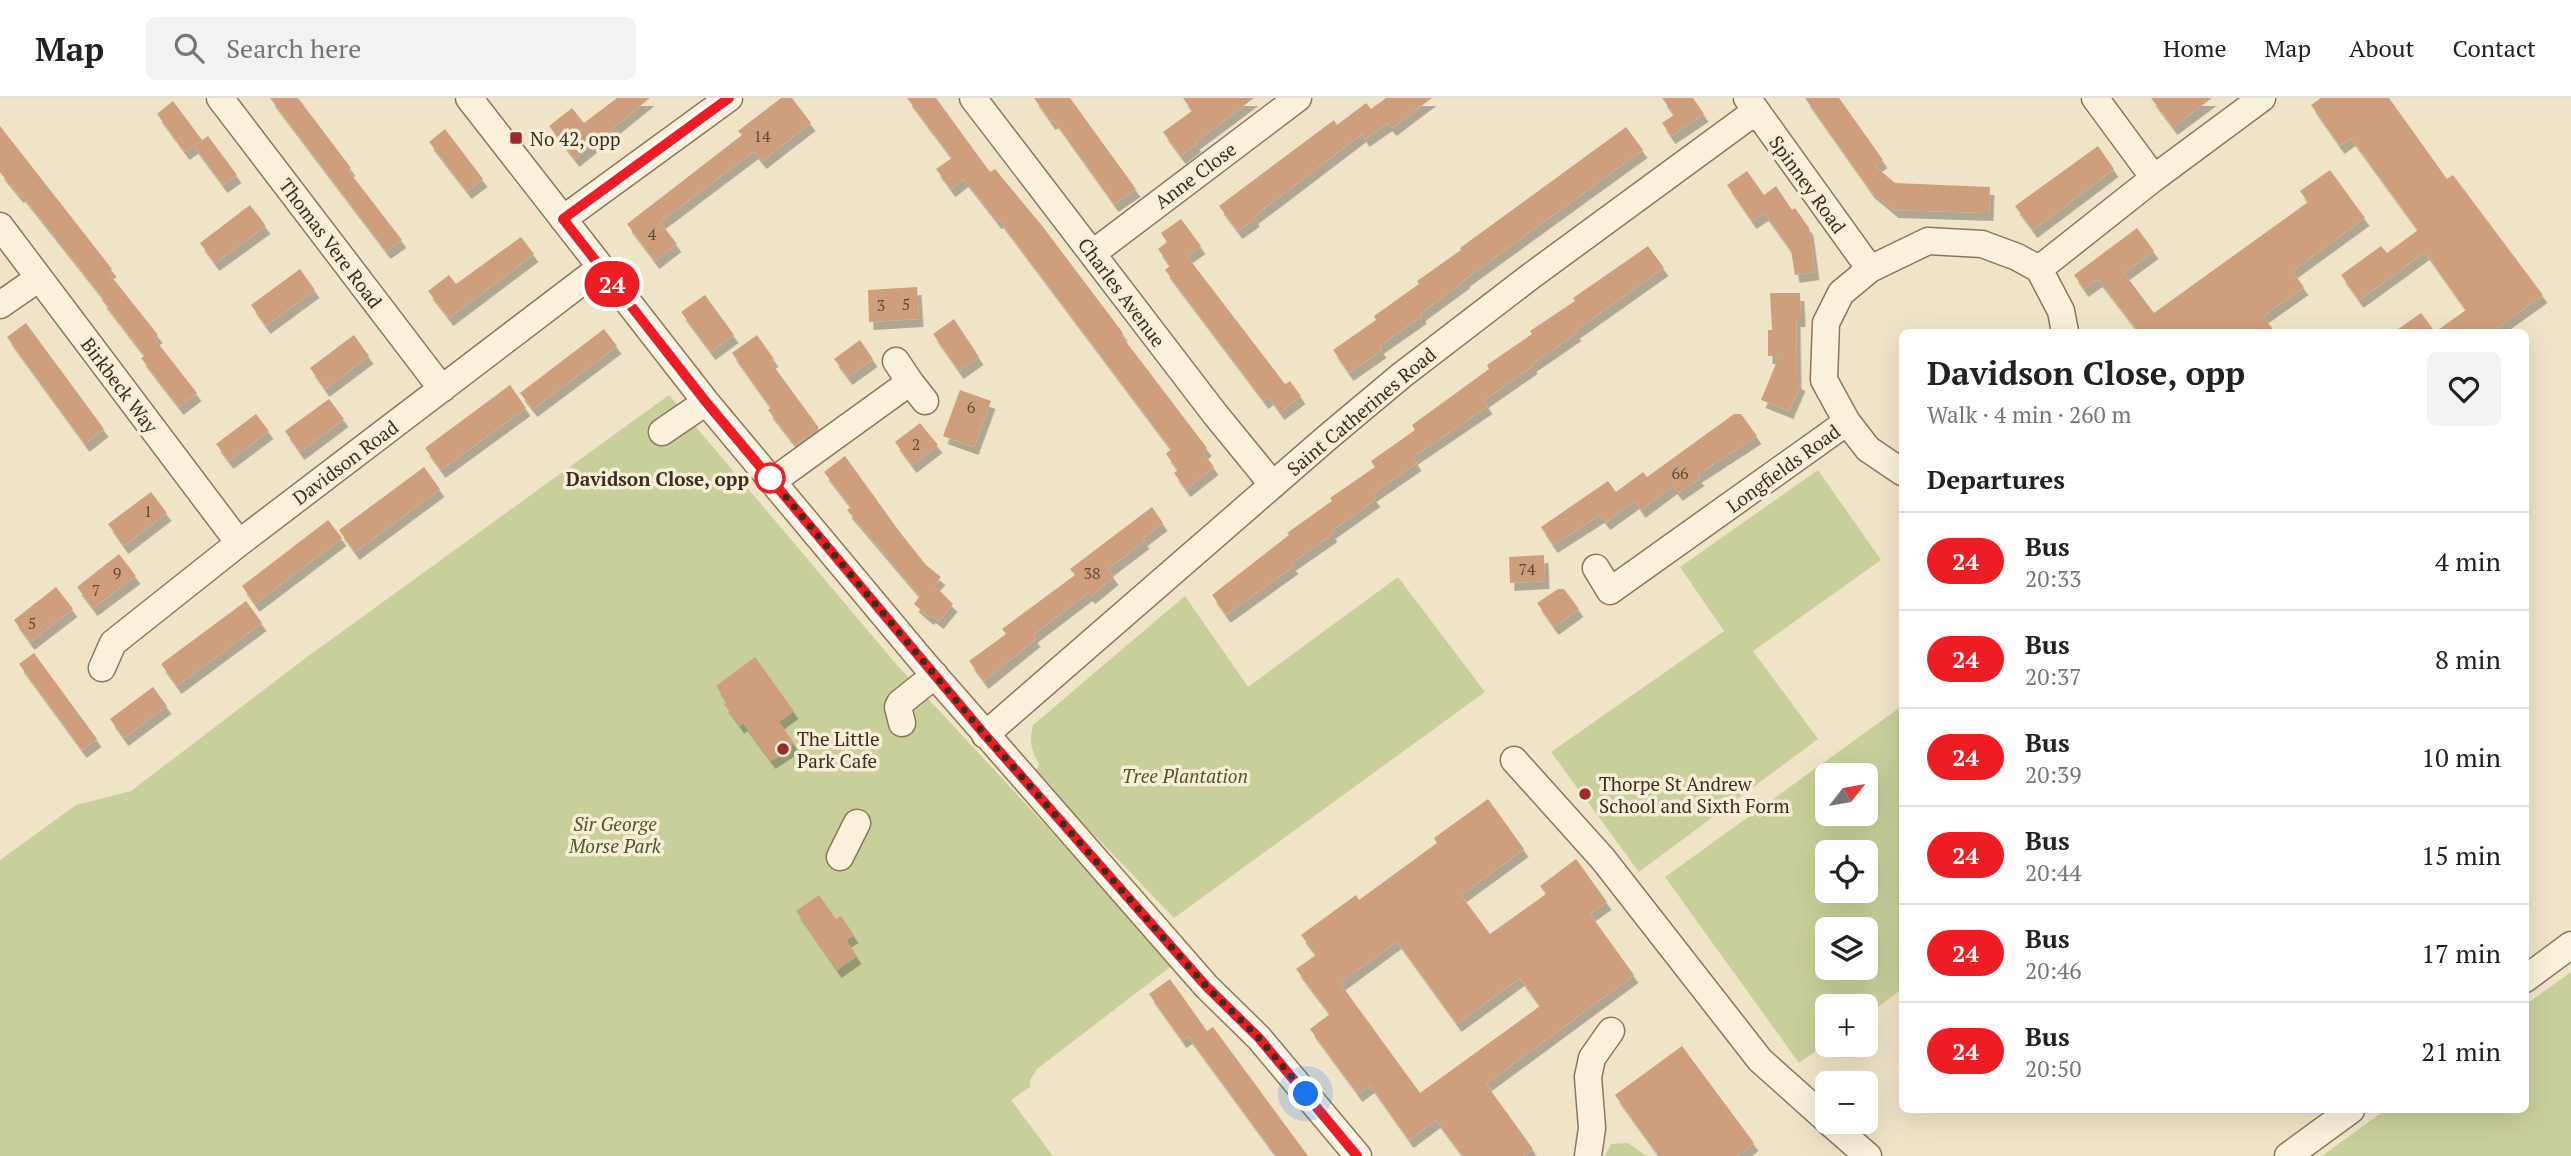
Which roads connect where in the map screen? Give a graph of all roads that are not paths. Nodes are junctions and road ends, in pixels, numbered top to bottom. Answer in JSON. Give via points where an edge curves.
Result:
{"nodes":[{"id":1,"x":220,"y":98,"type":"edge"},
{"id":2,"x":469,"y":98,"type":"edge"},
{"id":3,"x":729,"y":98,"type":"edge"},
{"id":4,"x":974,"y":98,"type":"edge"},
{"id":5,"x":1298,"y":98,"type":"edge"},
{"id":6,"x":2095,"y":98,"type":"edge"},
{"id":7,"x":2262,"y":98,"type":"edge"},
{"id":8,"x":1751,"y":105,"type":"edge"},
{"id":9,"x":2154,"y":178,"type":"junction"},
{"id":10,"x":563,"y":219,"type":"junction"},
{"id":11,"x":0,"y":226,"type":"edge"},
{"id":12,"x":1093,"y":253,"type":"junction"},
{"id":13,"x":600,"y":268,"type":"junction"},
{"id":14,"x":1870,"y":269,"type":"junction"},
{"id":15,"x":2039,"y":269,"type":"junction"},
{"id":16,"x":39,"y":278,"type":"junction"},
{"id":17,"x":0,"y":305,"type":"edge"},
{"id":18,"x":2064,"y":329,"type":"edge"},
{"id":19,"x":910,"y":382,"type":"dead end"},
{"id":20,"x":442,"y":388,"type":"junction"},
{"id":21,"x":706,"y":402,"type":"junction"},
{"id":22,"x":1847,"y":422,"type":"junction"},
{"id":23,"x":662,"y":432,"type":"dead end"},
{"id":24,"x":1899,"y":470,"type":"edge"},
{"id":25,"x":773,"y":481,"type":"junction"},
{"id":26,"x":1273,"y":485,"type":"junction"},
{"id":27,"x":239,"y":543,"type":"junction"},
{"id":28,"x":1595,"y":568,"type":"dead end"},
{"id":29,"x":102,"y":668,"type":"dead end"},
{"id":30,"x":934,"y":675,"type":"junction"},
{"id":31,"x":902,"y":723,"type":"dead end"},
{"id":32,"x":985,"y":735,"type":"junction"},
{"id":33,"x":1514,"y":760,"type":"dead end"},
{"id":34,"x":857,"y":822,"type":"dead end"},
{"id":35,"x":840,"y":857,"type":"dead end"},
{"id":36,"x":2571,"y":945,"type":"edge"},
{"id":37,"x":2529,"y":976,"type":"edge"},
{"id":38,"x":1611,"y":1031,"type":"dead end"},
{"id":39,"x":1815,"y":1109,"type":"edge"},
{"id":40,"x":2347,"y":1113,"type":"edge"},
{"id":41,"x":1843,"y":1134,"type":"edge"},
{"id":42,"x":1353,"y":1154,"type":"edge"},
{"id":43,"x":1588,"y":1156,"type":"edge"},
{"id":44,"x":1868,"y":1156,"type":"edge"},
{"id":45,"x":2288,"y":1156,"type":"edge"}],
"edges":[{"from":1,"to":20,"type":"street","name":"Thomas Vere Road"},
{"from":2,"to":10,"type":"street"},
{"from":3,"to":10,"type":"street"},
{"from":4,"to":12,"type":"street","name":"Charles Avenue"},
{"from":5,"to":12,"type":"street","name":"Anne Close"},
{"from":6,"to":9,"type":"street"},
{"from":7,"to":9,"type":"street"},
{"from":8,"to":14,"type":"street","name":"Spinney Road"},
{"from":8,"to":26,"type":"street","name":"Saint Catherines Road","via":[[1444,342]]},
{"from":9,"to":15,"type":"street"},
{"from":10,"to":13,"type":"street"},
{"from":11,"to":16,"type":"street","name":"Birkbeck Way"},
{"from":12,"to":26,"type":"street","name":"Charles Avenue"},
{"from":13,"to":20,"type":"street","name":"Davidson Road"},
{"from":13,"to":21,"type":"street"},
{"from":14,"to":15,"type":"street","name":"Longfields Road","via":[[1928,241],[1982,244]]},
{"from":14,"to":22,"type":"street","name":"Longfields Road","via":[[1841,293],[1826,323],[1824,380]]},
{"from":15,"to":18,"type":"street","via":[[2061,310]]},
{"from":16,"to":17,"type":"street"},
{"from":16,"to":27,"type":"street","name":"Birkbeck Way"},
{"from":19,"to":25,"type":"street"},
{"from":20,"to":27,"type":"street","name":"Davidson Road"},
{"from":21,"to":23,"type":"street"},
{"from":21,"to":25,"type":"street"},
{"from":22,"to":24,"type":"street","via":[[1868,449]]},
{"from":22,"to":28,"type":"street","name":"Longfields Road","via":[[1613,601]]},
{"from":25,"to":30,"type":"street"},
{"from":26,"to":32,"type":"street","name":"Saint Catherines Road"},
{"from":27,"to":29,"type":"street","name":"Davidson Road","via":[[113,643]]},
{"from":30,"to":31,"type":"street","via":[[900,703]]},
{"from":30,"to":32,"type":"street"},
{"from":32,"to":42,"type":"street","via":[[1206,986],[1259,1038]]},
{"from":33,"to":39,"type":"street","via":[[1603,859],[1760,1060]]},
{"from":34,"to":35,"type":"street"},
{"from":36,"to":37,"type":"street"},
{"from":38,"to":43,"type":"street","via":[[1592,1058],[1588,1077],[1592,1128]]},
{"from":40,"to":45,"type":"street"},
{"from":41,"to":44,"type":"street"}]}
